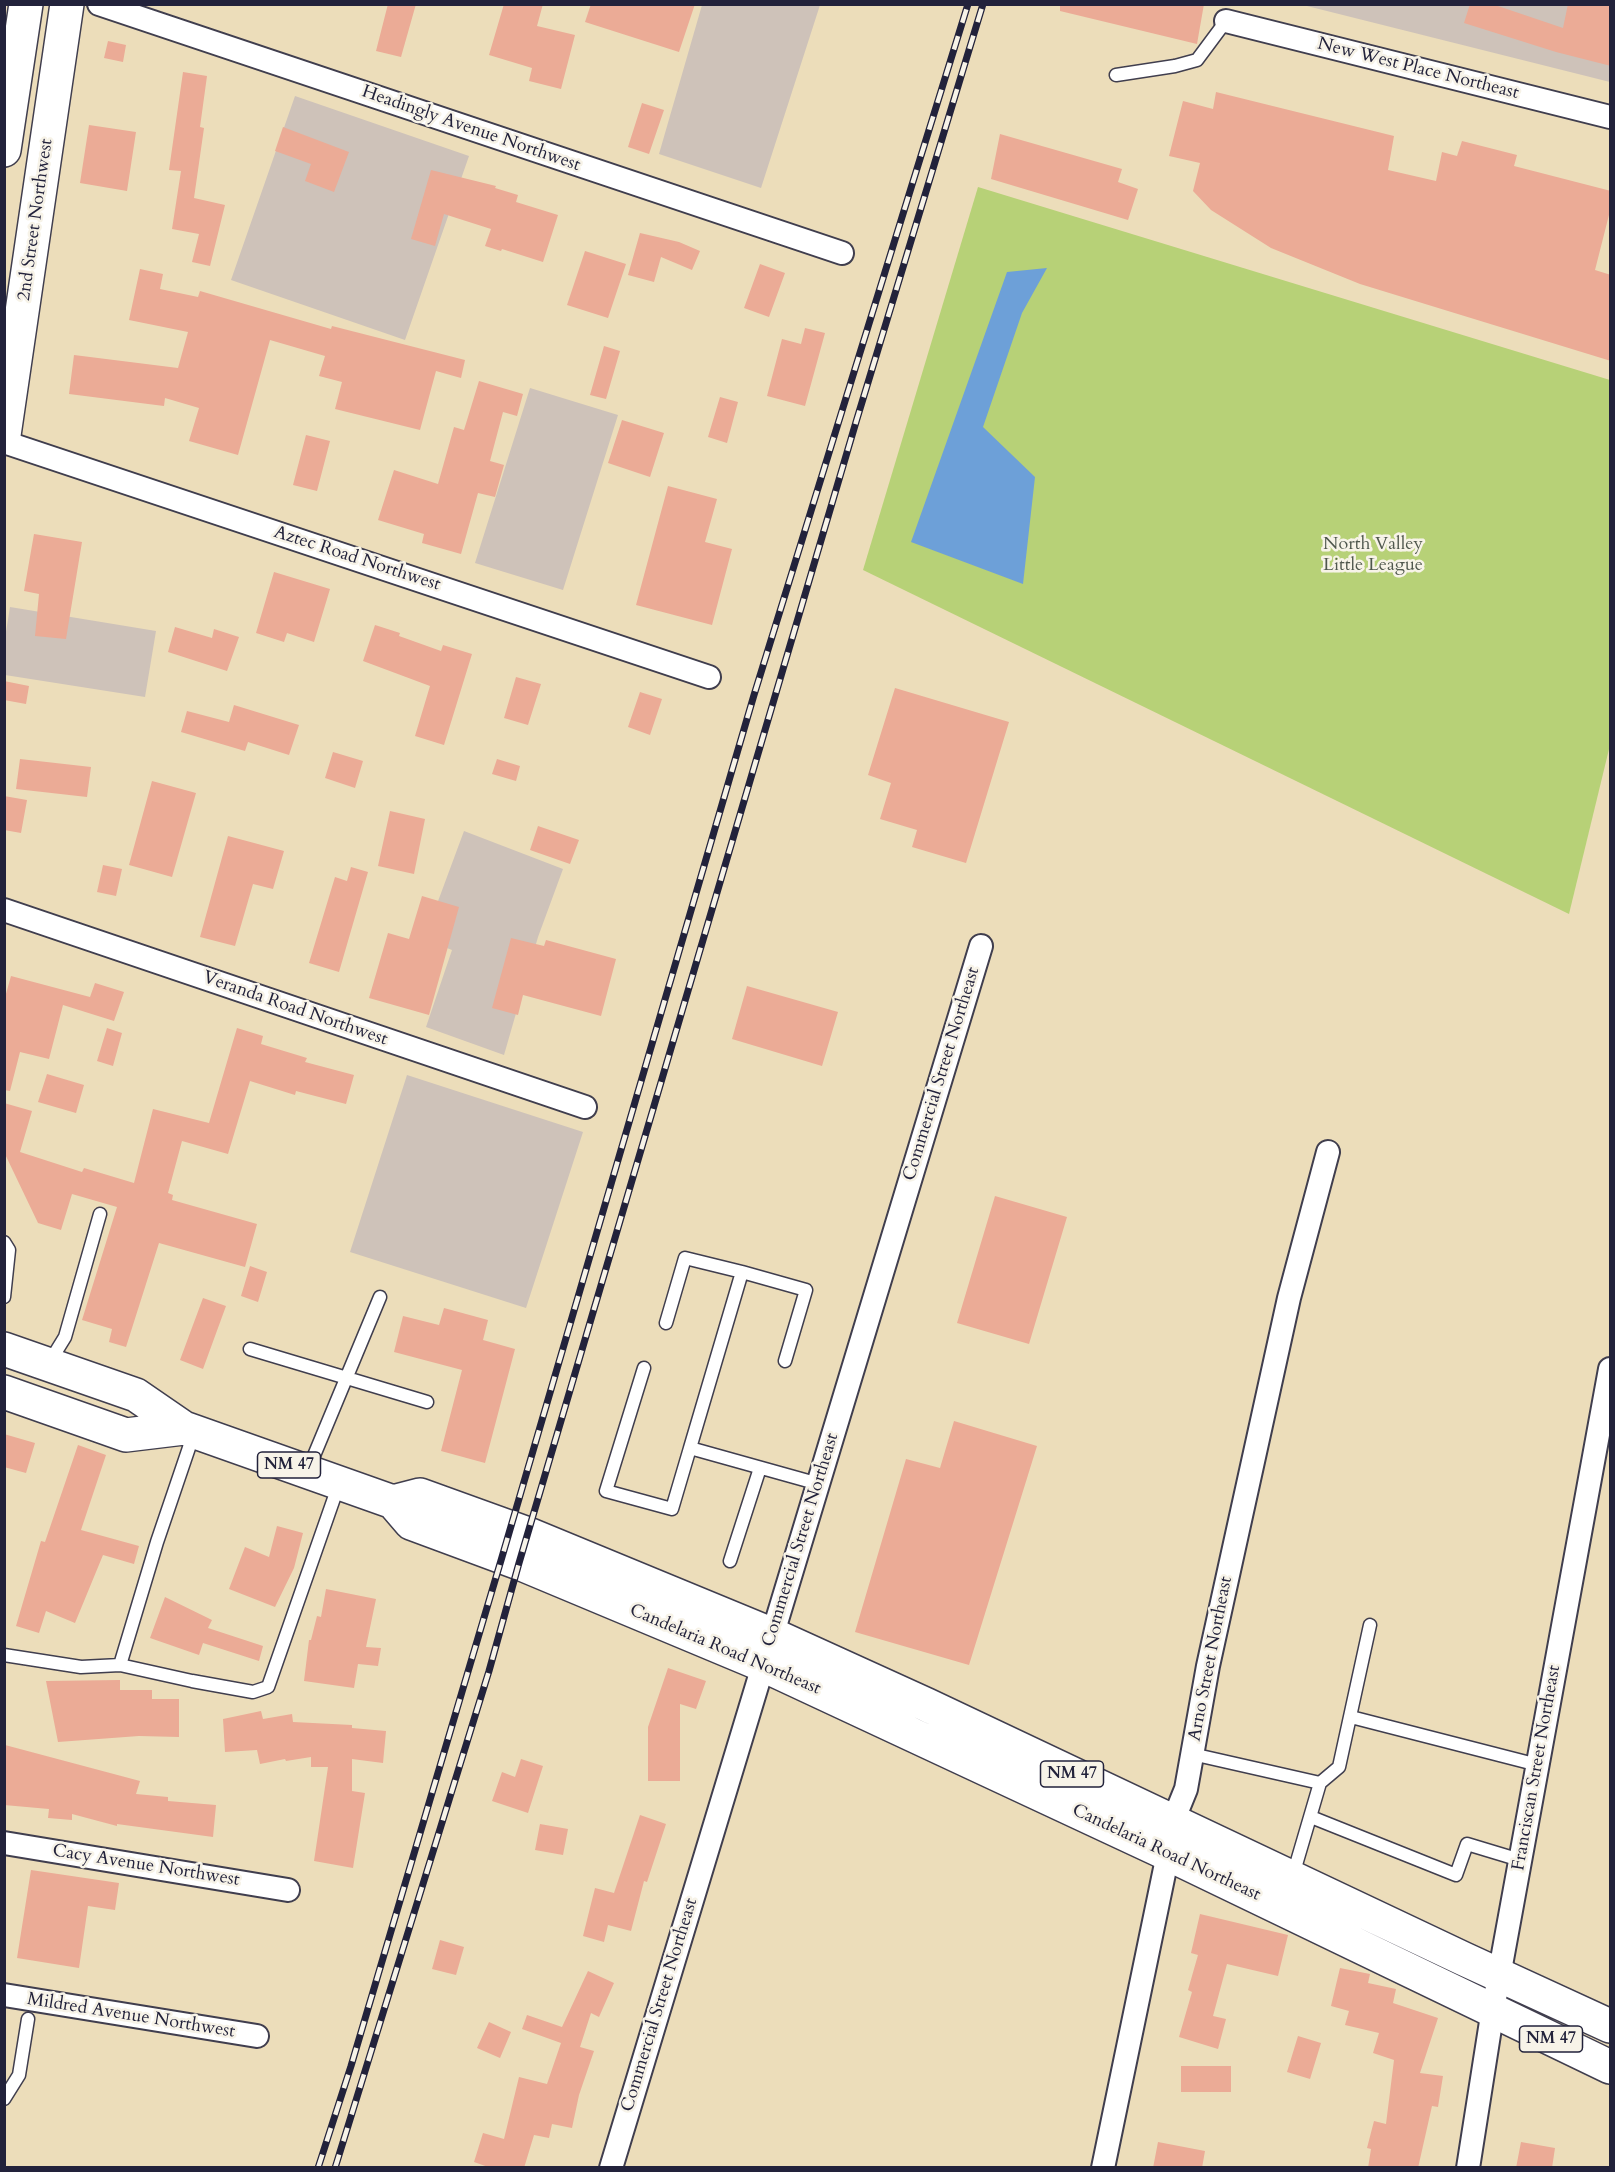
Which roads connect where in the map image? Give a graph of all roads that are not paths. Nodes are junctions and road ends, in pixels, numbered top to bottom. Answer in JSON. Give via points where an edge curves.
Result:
{"nodes":[{"id":1,"x":26,"y":4,"type":"edge"},
{"id":2,"x":67,"y":4,"type":"edge"},
{"id":3,"x":99,"y":4,"type":"edge"},
{"id":4,"x":1226,"y":21,"type":"joint"},
{"id":5,"x":1116,"y":75,"type":"dead end"},
{"id":6,"x":1611,"y":117,"type":"edge"},
{"id":7,"x":4,"y":150,"type":"edge"},
{"id":8,"x":842,"y":253,"type":"dead end"},
{"id":9,"x":4,"y":435,"type":"edge"},
{"id":10,"x":4,"y":442,"type":"edge"},
{"id":11,"x":709,"y":677,"type":"dead end"},
{"id":12,"x":4,"y":910,"type":"edge"},
{"id":13,"x":981,"y":946,"type":"dead end"},
{"id":14,"x":585,"y":1107,"type":"dead end"},
{"id":15,"x":1328,"y":1152,"type":"dead end"},
{"id":16,"x":100,"y":1214,"type":"dead end"},
{"id":17,"x":4,"y":1242,"type":"edge"},
{"id":18,"x":742,"y":1272,"type":"junction"},
{"id":19,"x":4,"y":1297,"type":"edge"},
{"id":20,"x":380,"y":1297,"type":"dead end"},
{"id":21,"x":666,"y":1323,"type":"dead end"},
{"id":22,"x":250,"y":1348,"type":"dead end"},
{"id":23,"x":4,"y":1349,"type":"edge"},
{"id":24,"x":785,"y":1362,"type":"dead end"},
{"id":25,"x":49,"y":1364,"type":"junction"},
{"id":26,"x":644,"y":1368,"type":"dead end"},
{"id":27,"x":1611,"y":1369,"type":"edge"},
{"id":28,"x":346,"y":1377,"type":"junction"},
{"id":29,"x":4,"y":1392,"type":"edge"},
{"id":30,"x":427,"y":1402,"type":"dead end"},
{"id":31,"x":189,"y":1430,"type":"junction"},
{"id":32,"x":690,"y":1448,"type":"junction"},
{"id":33,"x":760,"y":1468,"type":"junction"},
{"id":34,"x":307,"y":1471,"type":"junction"},
{"id":35,"x":339,"y":1482,"type":"junction"},
{"id":36,"x":819,"y":1484,"type":"junction"},
{"id":37,"x":730,"y":1561,"type":"dead end"},
{"id":38,"x":1370,"y":1625,"type":"dead end"},
{"id":39,"x":768,"y":1650,"type":"junction"},
{"id":40,"x":4,"y":1655,"type":"edge"},
{"id":41,"x":120,"y":1665,"type":"junction"},
{"id":42,"x":1350,"y":1717,"type":"junction"},
{"id":43,"x":1192,"y":1754,"type":"junction"},
{"id":44,"x":1538,"y":1765,"type":"junction"},
{"id":45,"x":1320,"y":1784,"type":"junction"},
{"id":46,"x":1311,"y":1817,"type":"junction"},
{"id":47,"x":1173,"y":1821,"type":"junction"},
{"id":48,"x":4,"y":1843,"type":"edge"},
{"id":49,"x":1168,"y":1854,"type":"junction"},
{"id":50,"x":1520,"y":1860,"type":"junction"},
{"id":51,"x":1292,"y":1878,"type":"junction"},
{"id":52,"x":288,"y":1890,"type":"dead end"},
{"id":53,"x":1499,"y":1975,"type":"junction"},
{"id":54,"x":4,"y":1995,"type":"edge"},
{"id":55,"x":1493,"y":2008,"type":"junction"},
{"id":56,"x":28,"y":2019,"type":"dead end"},
{"id":57,"x":1611,"y":2026,"type":"edge"},
{"id":58,"x":257,"y":2036,"type":"dead end"},
{"id":59,"x":1611,"y":2067,"type":"edge"},
{"id":60,"x":4,"y":2098,"type":"edge"},
{"id":61,"x":611,"y":2168,"type":"edge"},
{"id":62,"x":1103,"y":2168,"type":"edge"},
{"id":63,"x":1468,"y":2168,"type":"edge"}],
"edges":[{"from":1,"to":7,"type":"main road"},
{"from":2,"to":9,"type":"main road","name":"2nd Street Northwest"},
{"from":3,"to":8,"type":"street","name":"Headingly Avenue Northwest"},
{"from":4,"to":5,"type":"lane","via":[[1197,60]]},
{"from":4,"to":6,"type":"street","name":"New West Place Northeast"},
{"from":10,"to":11,"type":"street","name":"Aztec Road Northwest"},
{"from":12,"to":14,"type":"street","name":"Veranda Road Northwest"},
{"from":13,"to":36,"type":"street","name":"Commercial Street Northeast"},
{"from":15,"to":43,"type":"street","name":"Arno Street Northeast","via":[[1289,1298]]},
{"from":16,"to":25,"type":"lane","via":[[65,1337]]},
{"from":17,"to":19,"type":"lane","via":[[9,1250]]},
{"from":18,"to":21,"type":"lane","via":[[685,1258]]},
{"from":18,"to":24,"type":"lane","via":[[806,1290]]},
{"from":18,"to":32,"type":"lane"},
{"from":20,"to":28,"type":"lane"},
{"from":22,"to":28,"type":"lane"},
{"from":23,"to":25,"type":"main road","number":"NM 47"},
{"from":25,"to":31,"type":"main road","number":"NM 47","via":[[136,1395]]},
{"from":26,"to":32,"type":"lane","via":[[606,1491],[672,1509]]},
{"from":27,"to":44,"type":"street","name":"Franciscan Street Northeast"},
{"from":28,"to":30,"type":"lane"},
{"from":28,"to":34,"type":"lane"},
{"from":29,"to":31,"type":"main road","number":"NM 47","via":[[126,1435]]},
{"from":31,"to":34,"type":"main road","number":"NM 47"},
{"from":31,"to":41,"type":"lane"},
{"from":32,"to":33,"type":"lane"},
{"from":33,"to":36,"type":"lane"},
{"from":33,"to":37,"type":"lane"},
{"from":34,"to":35,"type":"main road","number":"NM 47"},
{"from":35,"to":39,"type":"main road","name":"Candelaria Road Northeast","number":"NM 47","via":[[393,1502],[420,1495],[524,1548]]},
{"from":35,"to":41,"type":"lane","via":[[268,1687],[253,1692]]},
{"from":36,"to":39,"type":"street","name":"Commercial Street Northeast"},
{"from":38,"to":42,"type":"lane"},
{"from":39,"to":47,"type":"main road","name":"Candelaria Road Northeast","number":"NM 47","via":[[927,1705]]},
{"from":39,"to":49,"type":"main road","name":"Candelaria Road Northeast","number":"NM 47"},
{"from":39,"to":61,"type":"street","name":"Commercial Street Northeast"},
{"from":40,"to":41,"type":"lane","via":[[81,1667]]},
{"from":42,"to":44,"type":"lane"},
{"from":42,"to":45,"type":"lane","via":[[1339,1767]]},
{"from":43,"to":45,"type":"lane"},
{"from":43,"to":47,"type":"street","name":"Arno Street Northeast","via":[[1186,1789]]},
{"from":44,"to":50,"type":"street","name":"Franciscan Street Northeast"},
{"from":45,"to":46,"type":"lane"},
{"from":46,"to":50,"type":"lane","via":[[1456,1875],[1467,1844]]},
{"from":46,"to":51,"type":"lane"},
{"from":47,"to":49,"type":"street","name":"Arno Street Northeast"},
{"from":47,"to":51,"type":"main road","name":"Candelaria Road Northeast","number":"NM 47"},
{"from":48,"to":52,"type":"street","name":"Cacy Avenue Northwest"},
{"from":49,"to":55,"type":"main road","name":"Candelaria Road Northeast","number":"NM 47"},
{"from":49,"to":62,"type":"street","name":"Arno Street Northeast"},
{"from":50,"to":53,"type":"street","name":"Franciscan Street Northeast"},
{"from":51,"to":53,"type":"main road","name":"Candelaria Road Northeast","number":"NM 47"},
{"from":53,"to":55,"type":"street","name":"Franciscan Street Northeast"},
{"from":53,"to":57,"type":"main road","name":"Candelaria Road Northeast","number":"NM 47"},
{"from":54,"to":58,"type":"street","name":"Mildred Avenue Northwest"},
{"from":55,"to":59,"type":"main road","name":"Candelaria Road Northeast","number":"NM 47"},
{"from":55,"to":63,"type":"street","name":"Franciscan Street Northeast"},
{"from":56,"to":60,"type":"lane","via":[[19,2075]]}]}
